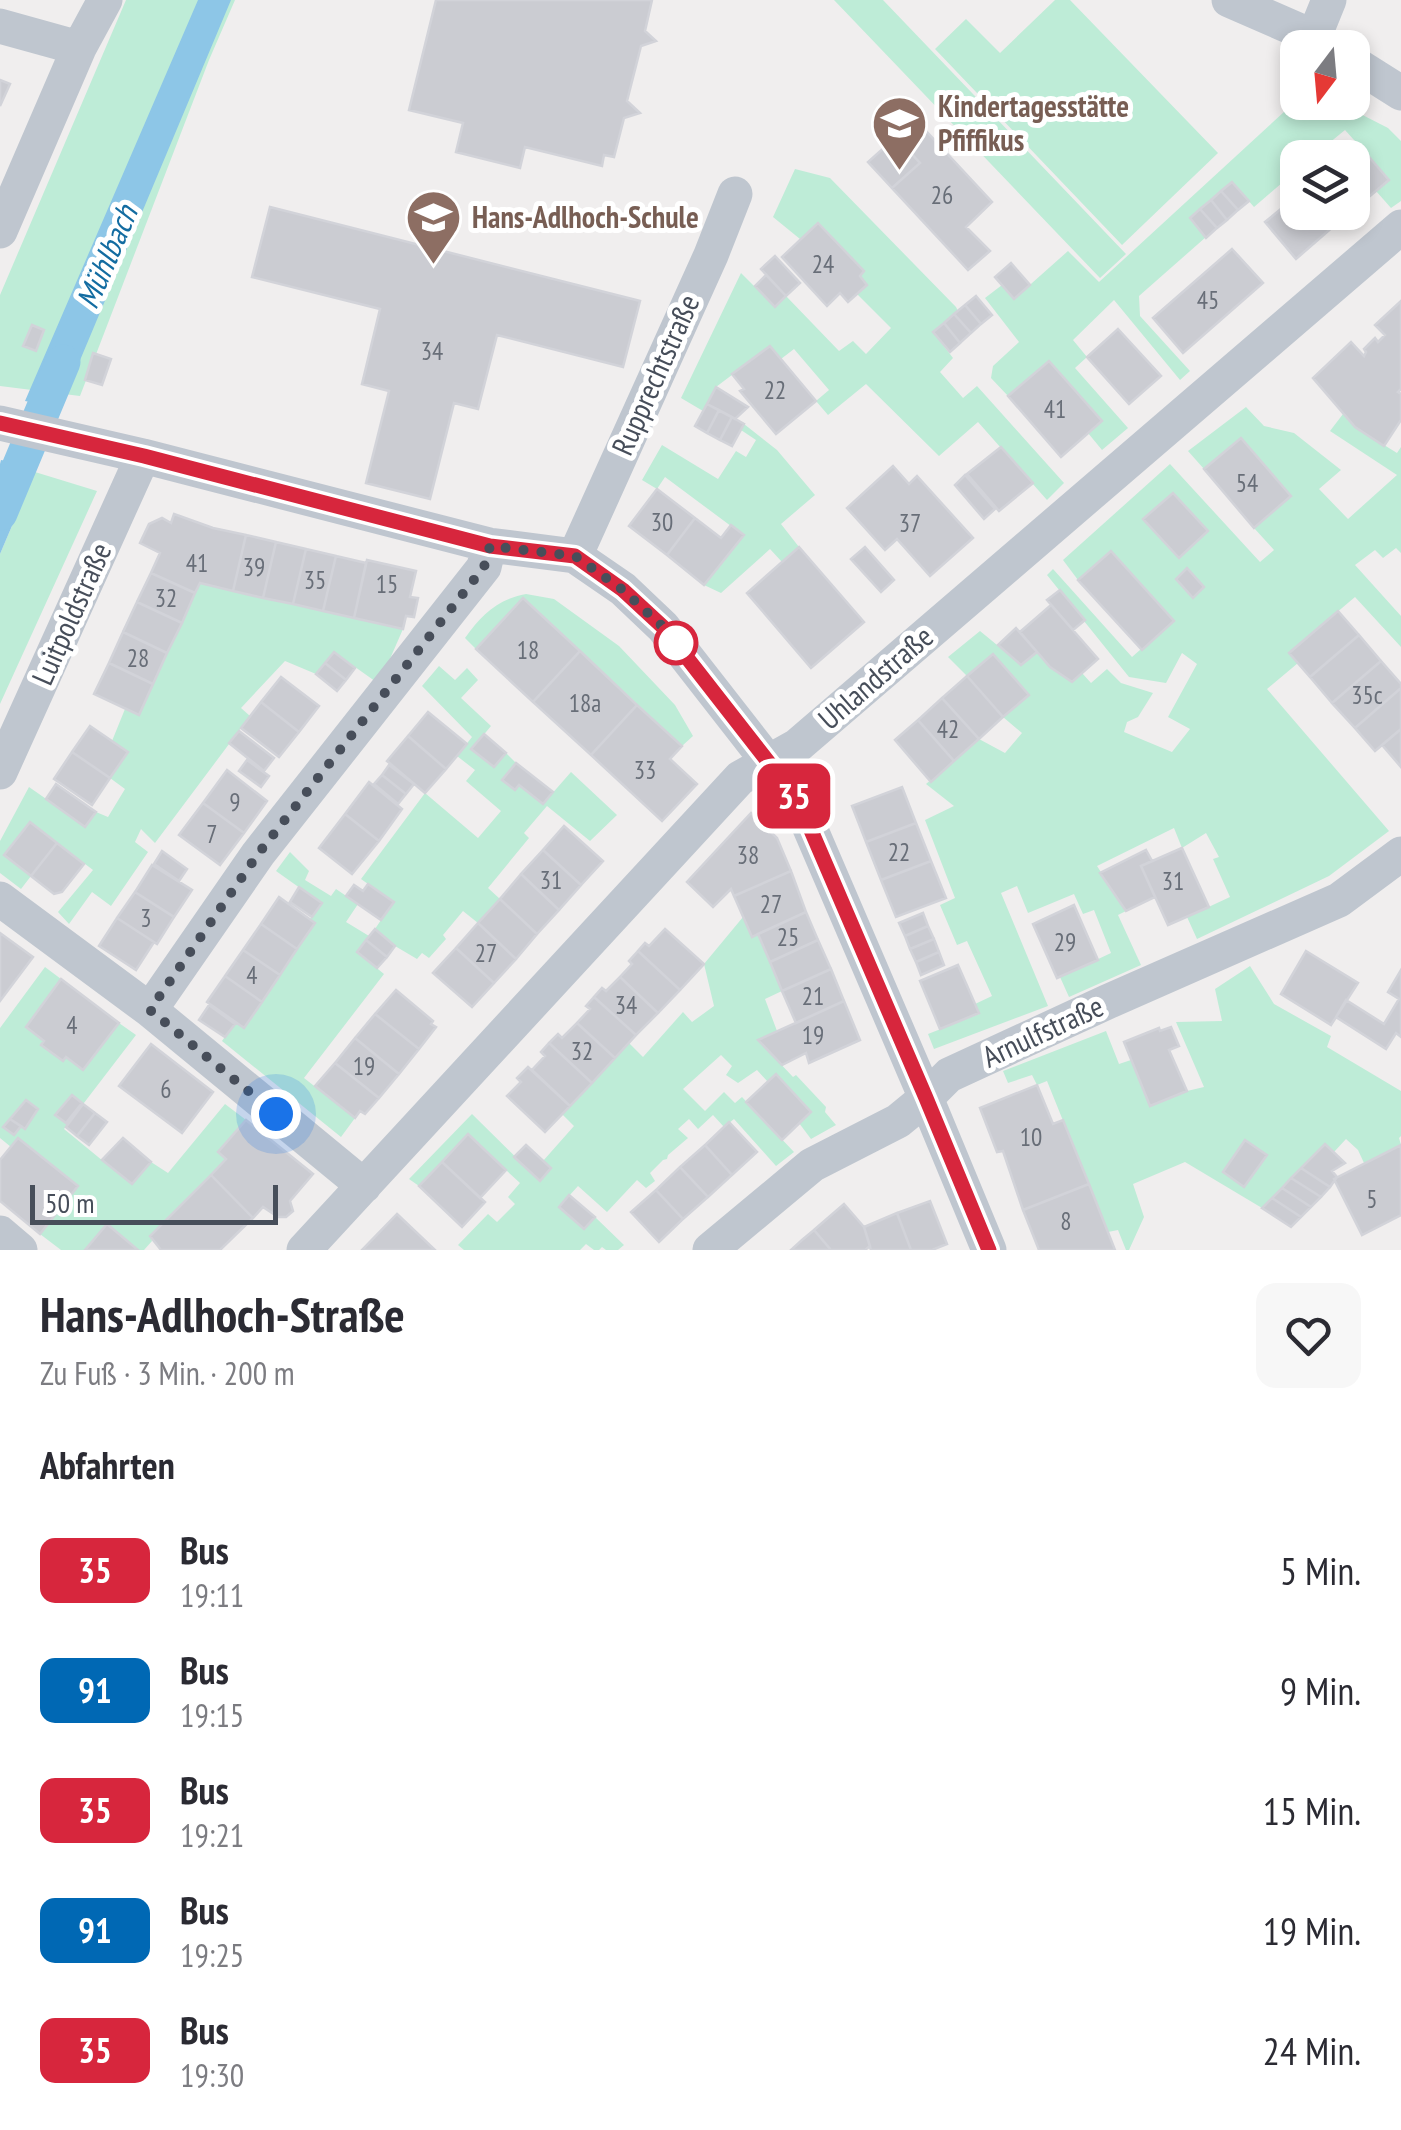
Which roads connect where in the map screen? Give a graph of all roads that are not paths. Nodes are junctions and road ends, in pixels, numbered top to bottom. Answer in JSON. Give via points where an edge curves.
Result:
{"nodes":[{"id":1,"x":105,"y":0,"type":"edge"},
{"id":2,"x":1229,"y":0,"type":"edge"},
{"id":3,"x":1330,"y":0,"type":"edge"},
{"id":4,"x":0,"y":26,"type":"edge"},
{"id":5,"x":1295,"y":30,"type":"edge"},
{"id":6,"x":1324,"y":30,"type":"edge"},
{"id":7,"x":79,"y":48,"type":"junction"},
{"id":8,"x":1370,"y":73,"type":"edge"},
{"id":9,"x":1401,"y":93,"type":"edge"},
{"id":10,"x":735,"y":194,"type":"dead end"},
{"id":11,"x":1401,"y":227,"type":"edge"},
{"id":12,"x":0,"y":230,"type":"edge"},
{"id":13,"x":4,"y":424,"type":"edge"},
{"id":14,"x":144,"y":456,"type":"junction"},
{"id":15,"x":490,"y":546,"type":"junction"},
{"id":16,"x":575,"y":556,"type":"junction"},
{"id":17,"x":769,"y":761,"type":"junction"},
{"id":18,"x":0,"y":772,"type":"edge"},
{"id":19,"x":1401,"y":854,"type":"edge"},
{"id":20,"x":0,"y":899,"type":"edge"},
{"id":21,"x":150,"y":1010,"type":"junction"},
{"id":22,"x":926,"y":1098,"type":"junction"},
{"id":23,"x":364,"y":1186,"type":"junction"},
{"id":24,"x":0,"y":1233,"type":"edge"},
{"id":25,"x":20,"y":1250,"type":"edge"},
{"id":26,"x":304,"y":1250,"type":"edge"},
{"id":27,"x":710,"y":1250,"type":"edge"},
{"id":28,"x":989,"y":1250,"type":"edge"}],
"edges":[{"from":1,"to":7,"type":"street"},
{"from":2,"to":5,"type":"street"},
{"from":3,"to":6,"type":"street"},
{"from":4,"to":7,"type":"street"},
{"from":7,"to":12,"type":"street"},
{"from":8,"to":9,"type":"street"},
{"from":10,"to":16,"type":"street","name":"Rupprechtstraße"},
{"from":11,"to":17,"type":"street","name":"Uhlandstraße","via":[[796,746]]},
{"from":13,"to":14,"type":"street"},
{"from":14,"to":15,"type":"street"},
{"from":14,"to":18,"type":"street","name":"Luitpoldstraße"},
{"from":15,"to":16,"type":"street"},
{"from":15,"to":21,"type":"street","via":[[484,567],[258,854]]},
{"from":16,"to":17,"type":"street","via":[[663,627]]},
{"from":17,"to":22,"type":"street","via":[[798,800]]},
{"from":17,"to":23,"type":"street","name":"Uhlandstraße","via":[[740,778]]},
{"from":19,"to":22,"type":"street","name":"Arnulfstraße","via":[[1339,900],[949,1076]]},
{"from":20,"to":21,"type":"street"},
{"from":21,"to":23,"type":"street"},
{"from":22,"to":27,"type":"street","name":"Arnulfstraße","via":[[812,1165]]},
{"from":22,"to":28,"type":"street"},
{"from":23,"to":26,"type":"street","name":"Uhlandstraße"},
{"from":24,"to":25,"type":"street"}]}
